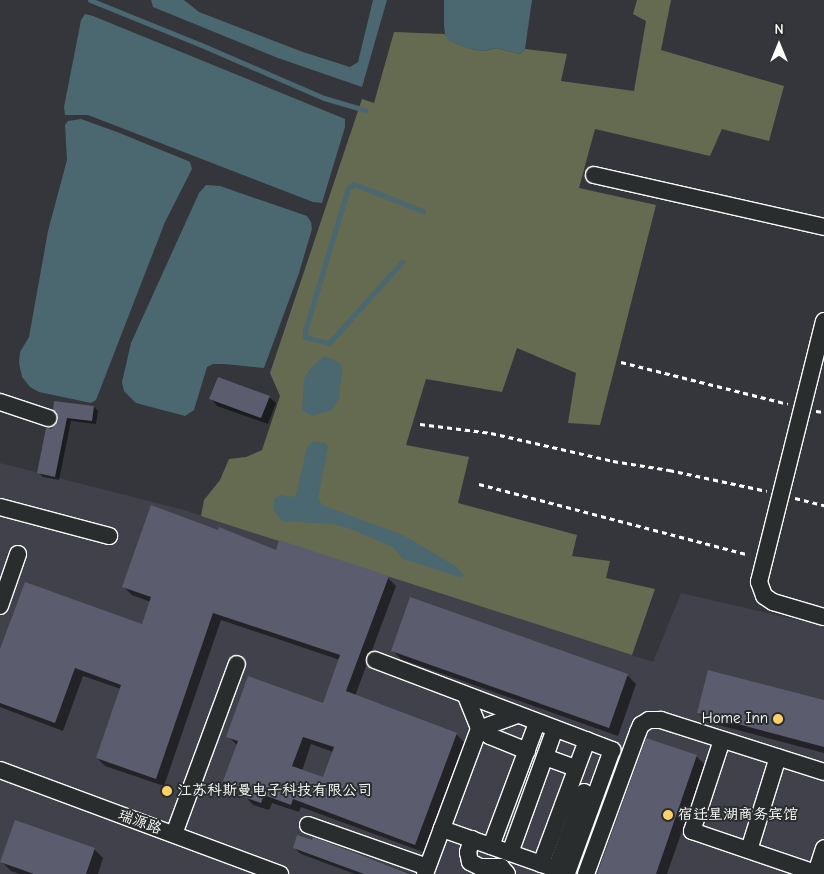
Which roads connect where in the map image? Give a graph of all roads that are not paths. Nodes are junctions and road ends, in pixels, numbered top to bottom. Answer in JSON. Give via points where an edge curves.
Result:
{"nodes":[{"id":1,"x":594,"y":175,"type":"dead end"},
{"id":2,"x":824,"y":227,"type":"edge"},
{"id":3,"x":824,"y":321,"type":"edge"},
{"id":4,"x":0,"y":402,"type":"edge"},
{"id":5,"x":48,"y":418,"type":"dead end"},
{"id":6,"x":0,"y":507,"type":"edge"},
{"id":7,"x":109,"y":536,"type":"dead end"},
{"id":8,"x":18,"y":554,"type":"dead end"},
{"id":9,"x":0,"y":606,"type":"edge"},
{"id":10,"x":824,"y":618,"type":"edge"},
{"id":11,"x":375,"y":660,"type":"dead end"},
{"id":12,"x":237,"y":664,"type":"dead end"},
{"id":13,"x":466,"y":696,"type":"junction"},
{"id":14,"x":517,"y":715,"type":"junction"},
{"id":15,"x":537,"y":723,"type":"junction"},
{"id":16,"x":479,"y":729,"type":"junction"},
{"id":17,"x":556,"y":729,"type":"junction"},
{"id":18,"x":722,"y":740,"type":"junction"},
{"id":19,"x":595,"y":749,"type":"junction"},
{"id":20,"x":527,"y":751,"type":"junction"},
{"id":21,"x":546,"y":757,"type":"junction"},
{"id":22,"x":778,"y":757,"type":"junction"},
{"id":23,"x":576,"y":768,"type":"junction"},
{"id":24,"x":0,"y":770,"type":"edge"},
{"id":25,"x":824,"y":772,"type":"edge"},
{"id":26,"x":308,"y":825,"type":"dead end"},
{"id":27,"x":442,"y":828,"type":"junction"},
{"id":28,"x":174,"y":834,"type":"junction"},
{"id":29,"x":472,"y":840,"type":"junction"},
{"id":30,"x":491,"y":846,"type":"junction"},
{"id":31,"x":824,"y":848,"type":"edge"},
{"id":32,"x":749,"y":850,"type":"junction"},
{"id":33,"x":510,"y":853,"type":"junction"},
{"id":34,"x":555,"y":867,"type":"edge"},
{"id":35,"x":426,"y":871,"type":"edge"},
{"id":36,"x":278,"y":874,"type":"edge"},
{"id":37,"x":507,"y":874,"type":"edge"},
{"id":38,"x":586,"y":874,"type":"edge"},
{"id":39,"x":817,"y":874,"type":"edge"}],
"edges":[{"from":1,"to":2,"type":"street"},
{"from":3,"to":10,"type":"street","via":[[759,582],[764,596],[772,602]]},
{"from":4,"to":5,"type":"street"},
{"from":6,"to":7,"type":"street"},
{"from":8,"to":9,"type":"street"},
{"from":11,"to":13,"type":"street"},
{"from":12,"to":28,"type":"street"},
{"from":13,"to":14,"type":"street"},
{"from":13,"to":16,"type":"street"},
{"from":14,"to":15,"type":"street"},
{"from":14,"to":16,"type":"street"},
{"from":15,"to":17,"type":"street"},
{"from":15,"to":20,"type":"street"},
{"from":16,"to":20,"type":"street"},
{"from":16,"to":27,"type":"street"},
{"from":17,"to":19,"type":"street"},
{"from":17,"to":21,"type":"street"},
{"from":18,"to":22,"type":"street"},
{"from":18,"to":32,"type":"street","via":[[692,831]]},
{"from":18,"to":38,"type":"street","via":[[661,720],[648,720],[641,725]]},
{"from":19,"to":23,"type":"street"},
{"from":19,"to":34,"type":"street","via":[[612,750],[567,873]]},
{"from":20,"to":30,"type":"street"},
{"from":21,"to":23,"type":"street"},
{"from":21,"to":33,"type":"street"},
{"from":22,"to":25,"type":"street"},
{"from":22,"to":32,"type":"street"},
{"from":23,"to":34,"type":"street"},
{"from":24,"to":28,"type":"street","name":"瑞源路"},
{"from":26,"to":35,"type":"street"},
{"from":27,"to":29,"type":"street"},
{"from":27,"to":35,"type":"street"},
{"from":28,"to":36,"type":"street","name":"瑞源路"},
{"from":29,"to":30,"type":"street"},
{"from":29,"to":37,"type":"street","via":[[468,852],[470,862],[480,867],[501,867]]},
{"from":30,"to":33,"type":"street"},
{"from":31,"to":39,"type":"street"},
{"from":32,"to":39,"type":"street"},
{"from":33,"to":34,"type":"street"}]}
